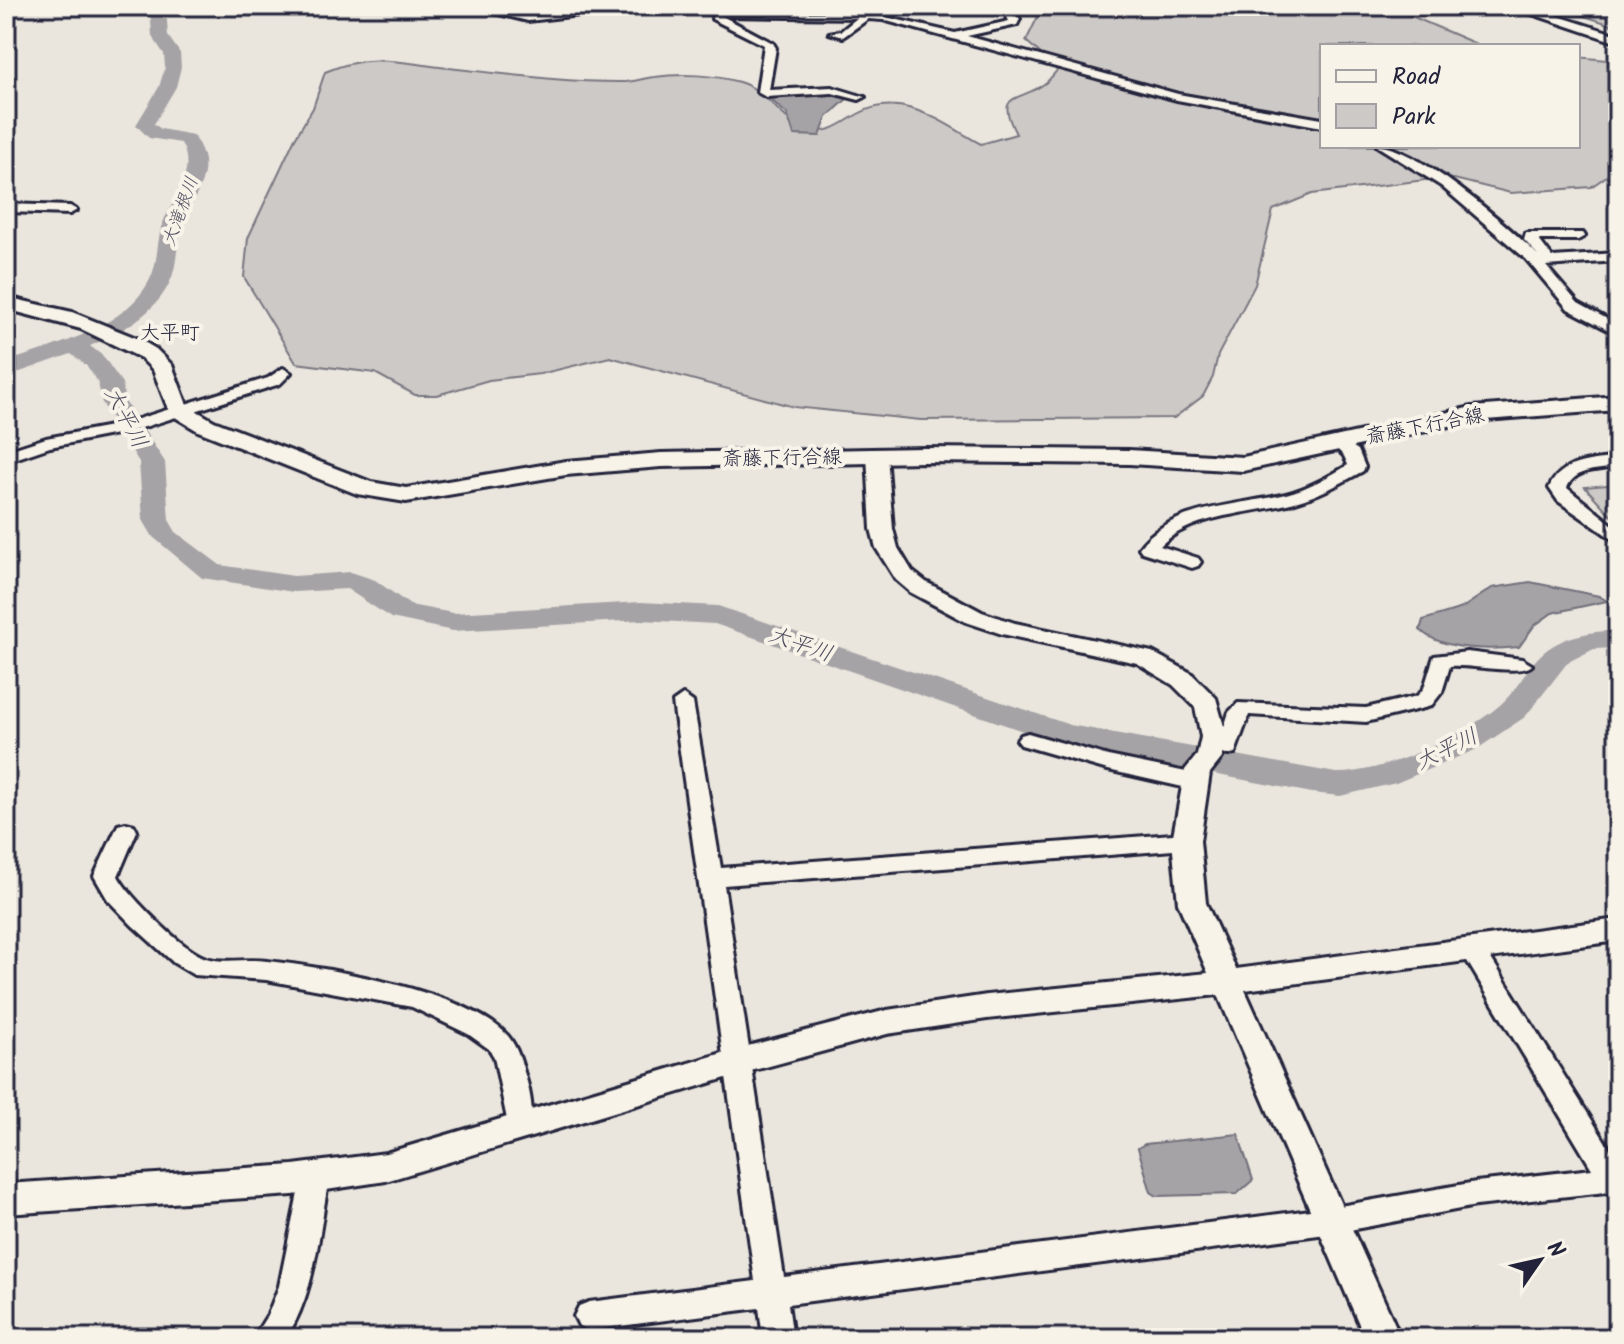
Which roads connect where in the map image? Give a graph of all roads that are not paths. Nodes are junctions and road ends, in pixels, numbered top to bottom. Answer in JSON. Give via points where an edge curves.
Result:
{"nodes":[{"id":1,"x":470,"y":6,"type":"edge"},
{"id":2,"x":677,"y":6,"type":"edge"},
{"id":3,"x":1018,"y":6,"type":"edge"},
{"id":4,"x":1514,"y":6,"type":"edge"},
{"id":5,"x":1528,"y":6,"type":"edge"},
{"id":6,"x":694,"y":7,"type":"edge"},
{"id":7,"x":864,"y":10,"type":"edge"},
{"id":8,"x":834,"y":33,"type":"dead end"},
{"id":9,"x":955,"y":36,"type":"junction"},
{"id":10,"x":1618,"y":36,"type":"edge"},
{"id":11,"x":859,"y":97,"type":"dead end"},
{"id":12,"x":1320,"y":123,"type":"edge"},
{"id":13,"x":1388,"y":148,"type":"edge"},
{"id":14,"x":6,"y":208,"type":"edge"},
{"id":15,"x":70,"y":210,"type":"dead end"},
{"id":16,"x":1578,"y":236,"type":"dead end"},
{"id":17,"x":1618,"y":257,"type":"edge"},
{"id":18,"x":1542,"y":261,"type":"junction"},
{"id":19,"x":6,"y":303,"type":"edge"},
{"id":20,"x":1618,"y":331,"type":"edge"},
{"id":21,"x":283,"y":373,"type":"dead end"},
{"id":22,"x":1618,"y":403,"type":"edge"},
{"id":23,"x":178,"y":409,"type":"junction"},
{"id":24,"x":1339,"y":443,"type":"junction"},
{"id":25,"x":877,"y":455,"type":"junction"},
{"id":26,"x":6,"y":457,"type":"edge"},
{"id":27,"x":1618,"y":462,"type":"edge"},
{"id":28,"x":1618,"y":538,"type":"edge"},
{"id":29,"x":1192,"y":562,"type":"dead end"},
{"id":30,"x":1522,"y":665,"type":"dead end"},
{"id":31,"x":683,"y":702,"type":"dead end"},
{"id":32,"x":1028,"y":740,"type":"dead end"},
{"id":33,"x":1204,"y":764,"type":"junction"},
{"id":34,"x":126,"y":831,"type":"dead end"},
{"id":35,"x":1186,"y":841,"type":"junction"},
{"id":36,"x":711,"y":877,"type":"junction"},
{"id":37,"x":1618,"y":930,"type":"edge"},
{"id":38,"x":1473,"y":951,"type":"junction"},
{"id":39,"x":1225,"y":983,"type":"junction"},
{"id":40,"x":736,"y":1062,"type":"junction"},
{"id":41,"x":519,"y":1126,"type":"junction"},
{"id":42,"x":315,"y":1178,"type":"junction"},
{"id":43,"x":1617,"y":1181,"type":"edge"},
{"id":44,"x":6,"y":1199,"type":"edge"},
{"id":45,"x":1334,"y":1220,"type":"junction"},
{"id":46,"x":772,"y":1294,"type":"junction"},
{"id":47,"x":589,"y":1316,"type":"dead end"},
{"id":48,"x":268,"y":1338,"type":"edge"},
{"id":49,"x":778,"y":1338,"type":"edge"},
{"id":50,"x":1383,"y":1338,"type":"edge"}],
"edges":[{"from":1,"to":2,"type":"street","via":[[528,18]]},
{"from":3,"to":9,"type":"street","via":[[1008,13],[1013,23]]},
{"from":4,"to":10,"type":"street"},
{"from":5,"to":10,"type":"street"},
{"from":6,"to":7,"type":"street","via":[[742,15]]},
{"from":6,"to":11,"type":"street","via":[[768,43],[766,94],[832,90]]},
{"from":7,"to":8,"type":"street","via":[[843,34]]},
{"from":7,"to":9,"type":"street"},
{"from":9,"to":12,"type":"street","via":[[1177,97]]},
{"from":13,"to":18,"type":"street","via":[[1416,158]]},
{"from":14,"to":15,"type":"street"},
{"from":16,"to":18,"type":"street","via":[[1531,236]]},
{"from":17,"to":18,"type":"street"},
{"from":18,"to":20,"type":"street","via":[[1573,306]]},
{"from":19,"to":23,"type":"main road","via":[[74,320],[159,362]]},
{"from":21,"to":23,"type":"street","via":[[274,381]]},
{"from":22,"to":24,"type":"main road","name":"斎藤下行合線","via":[[1472,414]]},
{"from":23,"to":25,"type":"main road","name":"斎藤下行合線","via":[[206,426],[366,489],[406,495],[620,463]]},
{"from":23,"to":26,"type":"street","via":[[126,428],[46,443]]},
{"from":24,"to":25,"type":"main road","name":"斎藤下行合線","via":[[1234,464]]},
{"from":24,"to":29,"type":"street","via":[[1357,467],[1304,494],[1180,526],[1148,548]]},
{"from":25,"to":33,"type":"street","via":[[882,529],[904,575],[974,617],[1144,657],[1163,667],[1207,704],[1214,737]]},
{"from":27,"to":28,"type":"street","via":[[1567,471],[1558,488]]},
{"from":30,"to":33,"type":"street","via":[[1441,660],[1432,695],[1366,715],[1245,708],[1228,748]]},
{"from":31,"to":36,"type":"street"},
{"from":32,"to":33,"type":"street","via":[[1108,763]]},
{"from":33,"to":35,"type":"street"},
{"from":34,"to":41,"type":"street","via":[[106,876],[116,894],[183,956],[203,968],[266,970],[417,998],[477,1027],[506,1055]]},
{"from":35,"to":36,"type":"street"},
{"from":35,"to":39,"type":"street","via":[[1192,903]]},
{"from":36,"to":40,"type":"street"},
{"from":37,"to":38,"type":"street"},
{"from":38,"to":39,"type":"street"},
{"from":38,"to":43,"type":"street"},
{"from":39,"to":40,"type":"street","via":[[887,1022]]},
{"from":39,"to":45,"type":"street"},
{"from":40,"to":41,"type":"street"},
{"from":40,"to":46,"type":"street"},
{"from":41,"to":42,"type":"street","via":[[386,1167]]},
{"from":42,"to":44,"type":"street"},
{"from":42,"to":48,"type":"street","via":[[288,1304],[280,1326]]},
{"from":43,"to":45,"type":"street","via":[[1476,1194]]},
{"from":45,"to":46,"type":"street"},
{"from":45,"to":50,"type":"street"},
{"from":46,"to":47,"type":"street"},
{"from":46,"to":49,"type":"street"}]}
